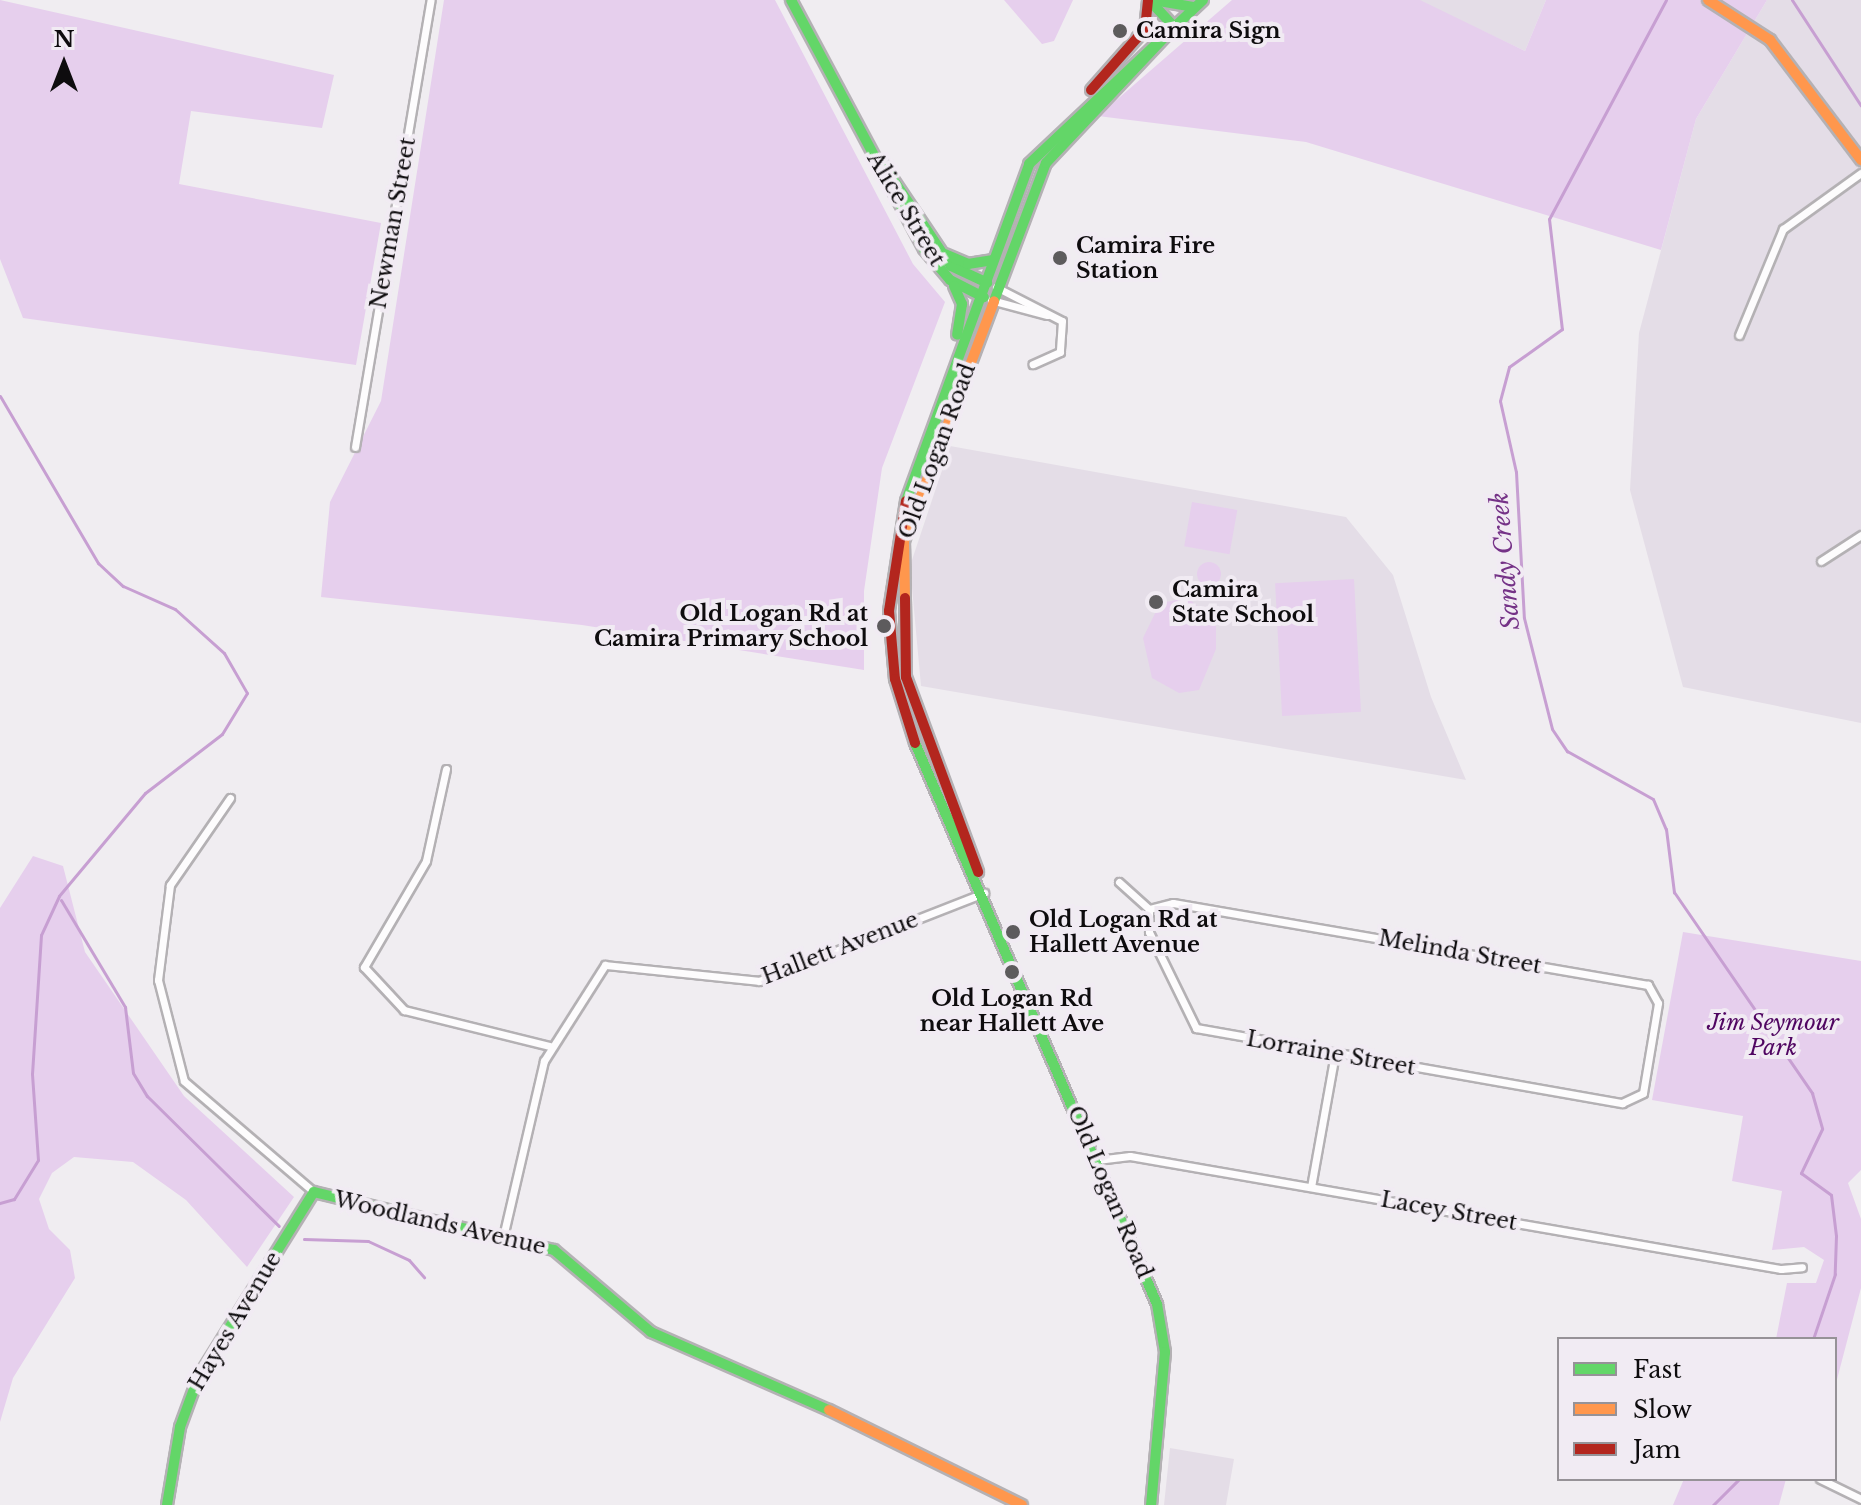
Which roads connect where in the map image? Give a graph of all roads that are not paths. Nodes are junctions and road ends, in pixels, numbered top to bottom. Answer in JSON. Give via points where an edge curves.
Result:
{"nodes":[{"id":1,"x":431,"y":0,"type":"edge"},
{"id":2,"x":791,"y":0,"type":"edge"},
{"id":3,"x":1150,"y":0,"type":"edge"},
{"id":4,"x":1708,"y":0,"type":"edge"},
{"id":5,"x":1199,"y":3,"type":"edge"},
{"id":6,"x":1174,"y":27,"type":"junction"},
{"id":7,"x":864,"y":139,"type":"junction"},
{"id":8,"x":1045,"y":143,"type":"junction"},
{"id":9,"x":1861,"y":160,"type":"edge"},
{"id":10,"x":1861,"y":173,"type":"edge"},
{"id":11,"x":938,"y":250,"type":"junction"},
{"id":12,"x":992,"y":260,"type":"junction"},
{"id":13,"x":950,"y":280,"type":"junction"},
{"id":14,"x":984,"y":282,"type":"junction"},
{"id":15,"x":996,"y":287,"type":"junction"},
{"id":16,"x":979,"y":295,"type":"junction"},
{"id":17,"x":991,"y":300,"type":"junction"},
{"id":18,"x":1053,"y":316,"type":"junction"},
{"id":19,"x":1739,"y":335,"type":"dead end"},
{"id":20,"x":1033,"y":364,"type":"dead end"},
{"id":21,"x":946,"y":384,"type":"junction"},
{"id":22,"x":355,"y":447,"type":"dead end"},
{"id":23,"x":1861,"y":535,"type":"edge"},
{"id":24,"x":1821,"y":561,"type":"dead end"},
{"id":25,"x":446,"y":769,"type":"dead end"},
{"id":26,"x":230,"y":798,"type":"dead end"},
{"id":27,"x":1119,"y":882,"type":"dead end"},
{"id":28,"x":984,"y":893,"type":"junction"},
{"id":29,"x":1149,"y":909,"type":"junction"},
{"id":30,"x":550,"y":1046,"type":"junction"},
{"id":31,"x":1335,"y":1053,"type":"junction"},
{"id":32,"x":1636,"y":1102,"type":"joint"},
{"id":33,"x":1097,"y":1160,"type":"junction"},
{"id":34,"x":1311,"y":1187,"type":"junction"},
{"id":35,"x":314,"y":1192,"type":"junction"},
{"id":36,"x":503,"y":1237,"type":"junction"},
{"id":37,"x":1802,"y":1267,"type":"dead end"},
{"id":38,"x":1824,"y":1481,"type":"edge"},
{"id":39,"x":1861,"y":1499,"type":"edge"},
{"id":40,"x":167,"y":1505,"type":"edge"},
{"id":41,"x":1022,"y":1505,"type":"edge"},
{"id":42,"x":1151,"y":1505,"type":"edge"}],
"edges":[{"from":1,"to":22,"type":"street","name":"Newman Street"},
{"from":2,"to":7,"type":"main road","name":"Alice Street"},
{"from":3,"to":5,"type":"main road"},
{"from":3,"to":6,"type":"main road"},
{"from":3,"to":8,"type":"main road","via":[[1148,24],[1132,50]]},
{"from":4,"to":9,"type":"main road","via":[[1770,40]]},
{"from":5,"to":6,"type":"main road"},
{"from":6,"to":8,"type":"main road"},
{"from":6,"to":15,"type":"main road","name":"Old Logan Road","via":[[1052,154]]},
{"from":7,"to":11,"type":"main road","name":"Alice Street"},
{"from":7,"to":13,"type":"main road","name":"Alice Street","via":[[924,249]]},
{"from":8,"to":12,"type":"main road","name":"Old Logan Road","via":[[1029,164]]},
{"from":10,"to":19,"type":"street","via":[[1783,229]]},
{"from":11,"to":12,"type":"main road","via":[[968,264]]},
{"from":11,"to":14,"type":"main road","name":"Alice Street"},
{"from":12,"to":14,"type":"main road","name":"Old Logan Road"},
{"from":13,"to":16,"type":"main road","name":"Alice Street"},
{"from":13,"to":21,"type":"main road","name":"Old Logan Road","via":[[962,307]]},
{"from":14,"to":15,"type":"main road","name":"Alice Street"},
{"from":14,"to":16,"type":"main road","name":"Old Logan Road"},
{"from":15,"to":17,"type":"main road","name":"Old Logan Road"},
{"from":15,"to":18,"type":"street"},
{"from":16,"to":17,"type":"main road","name":"Alice Street"},
{"from":16,"to":21,"type":"main road","name":"Old Logan Road"},
{"from":17,"to":18,"type":"street"},
{"from":17,"to":28,"type":"main road","name":"Old Logan Road","via":[[908,523],[901,581],[911,695]]},
{"from":18,"to":20,"type":"street","via":[[1067,332],[1060,352]]},
{"from":21,"to":28,"type":"main road","name":"Old Logan Road","via":[[898,524],[889,633],[913,738]]},
{"from":23,"to":24,"type":"street"},
{"from":25,"to":30,"type":"street","via":[[426,861],[364,967],[404,1010]]},
{"from":26,"to":35,"type":"street","name":"Woodlands Avenue","via":[[170,885],[158,980],[184,1081]]},
{"from":27,"to":29,"type":"street"},
{"from":28,"to":30,"type":"street","name":"Hallett Avenue","via":[[759,981],[605,965]]},
{"from":28,"to":33,"type":"main road","name":"Old Logan Road"},
{"from":29,"to":31,"type":"street","name":"Lorraine Street","via":[[1149,932],[1196,1028]]},
{"from":29,"to":32,"type":"street","name":"Melinda Street","via":[[1173,903],[1648,985],[1658,1003]]},
{"from":30,"to":36,"type":"street","name":"Hallett Avenue"},
{"from":31,"to":32,"type":"street","name":"Lorraine Street"},
{"from":31,"to":34,"type":"street"},
{"from":33,"to":34,"type":"street","name":"Lacey Street","via":[[1130,1156]]},
{"from":33,"to":42,"type":"main road","name":"Old Logan Road","via":[[1163,1328]]},
{"from":34,"to":37,"type":"street","name":"Lacey Street","via":[[1781,1269]]},
{"from":35,"to":36,"type":"main road","name":"Woodlands Avenue"},
{"from":35,"to":40,"type":"main road","name":"Hayes Avenue","via":[[193,1389]]},
{"from":36,"to":41,"type":"main road","name":"Woodlands Avenue","via":[[554,1250],[651,1332],[741,1367]]},
{"from":38,"to":39,"type":"street"}]}
